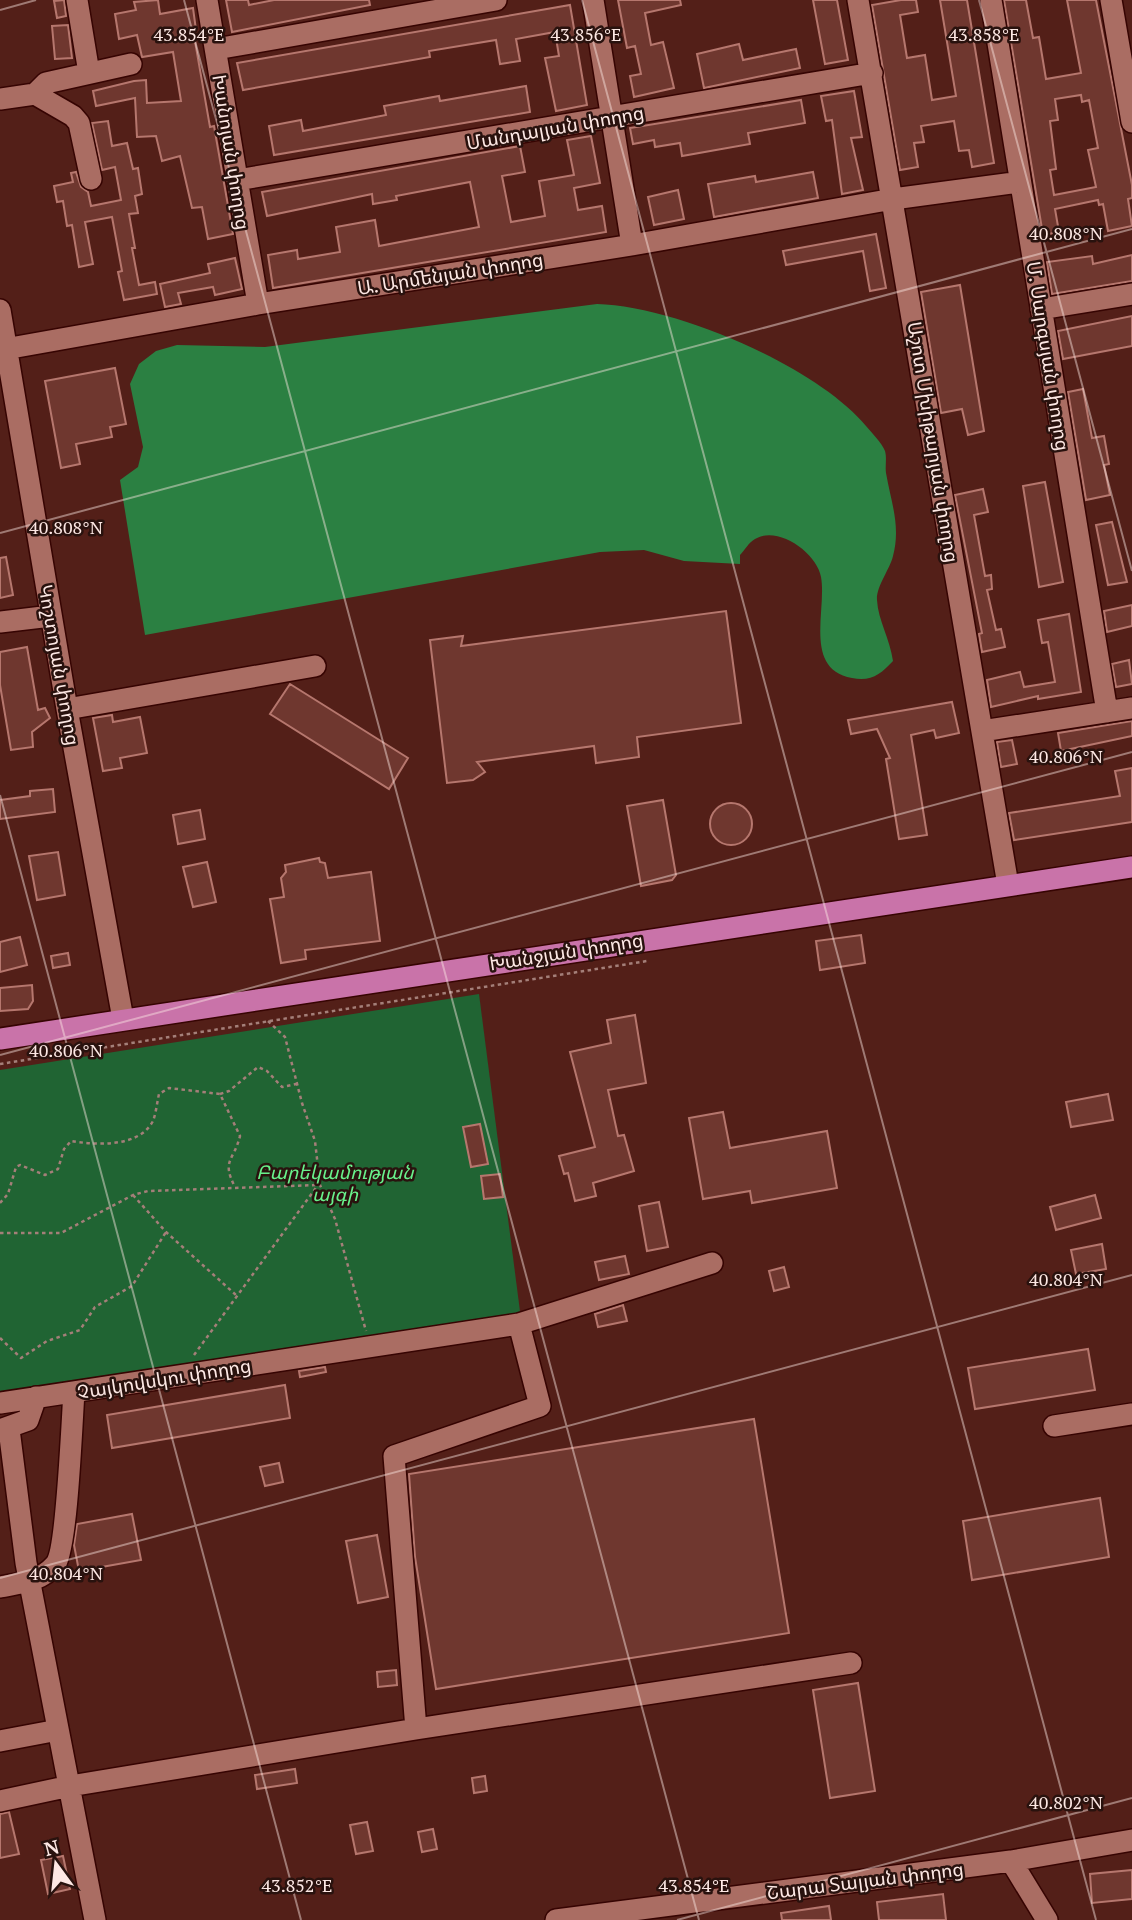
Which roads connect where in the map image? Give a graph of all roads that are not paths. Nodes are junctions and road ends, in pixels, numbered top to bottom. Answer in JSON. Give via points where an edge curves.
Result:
{"nodes":[{"id":1,"x":77,"y":0,"type":"edge"},
{"id":2,"x":207,"y":0,"type":"edge"},
{"id":3,"x":496,"y":0,"type":"edge"},
{"id":4,"x":593,"y":0,"type":"edge"},
{"id":5,"x":858,"y":0,"type":"edge"},
{"id":6,"x":991,"y":0,"type":"edge"},
{"id":7,"x":1111,"y":0,"type":"edge"},
{"id":8,"x":216,"y":49,"type":"junction"},
{"id":9,"x":131,"y":64,"type":"dead end"},
{"id":10,"x":89,"y":73,"type":"junction"},
{"id":11,"x":872,"y":74,"type":"junction"},
{"id":12,"x":36,"y":94,"type":"junction"},
{"id":13,"x":0,"y":99,"type":"edge"},
{"id":14,"x":612,"y":117,"type":"junction"},
{"id":15,"x":1132,"y":122,"type":"edge"},
{"id":16,"x":91,"y":179,"type":"dead end"},
{"id":17,"x":237,"y":180,"type":"junction"},
{"id":18,"x":1020,"y":182,"type":"junction"},
{"id":19,"x":893,"y":199,"type":"junction"},
{"id":20,"x":632,"y":245,"type":"junction"},
{"id":21,"x":1132,"y":294,"type":"edge"},
{"id":22,"x":258,"y":304,"type":"junction"},
{"id":23,"x":1041,"y":309,"type":"junction"},
{"id":24,"x":0,"y":310,"type":"edge"},
{"id":25,"x":3,"y":349,"type":"edge"},
{"id":26,"x":51,"y":616,"type":"junction"},
{"id":27,"x":0,"y":622,"type":"edge"},
{"id":28,"x":315,"y":666,"type":"dead end"},
{"id":29,"x":1132,"y":708,"type":"edge"},
{"id":30,"x":67,"y":709,"type":"junction"},
{"id":31,"x":1107,"y":712,"type":"junction"},
{"id":32,"x":982,"y":731,"type":"junction"},
{"id":33,"x":1132,"y":867,"type":"edge"},
{"id":34,"x":1008,"y":885,"type":"junction"},
{"id":35,"x":123,"y":1019,"type":"junction"},
{"id":36,"x":0,"y":1039,"type":"edge"},
{"id":37,"x":712,"y":1264,"type":"dead end"},
{"id":38,"x":520,"y":1324,"type":"junction"},
{"id":39,"x":74,"y":1392,"type":"junction"},
{"id":40,"x":36,"y":1397,"type":"junction"},
{"id":41,"x":0,"y":1403,"type":"edge"},
{"id":42,"x":1132,"y":1414,"type":"edge"},
{"id":43,"x":1054,"y":1426,"type":"dead end"},
{"id":44,"x":4,"y":1429,"type":"edge"},
{"id":45,"x":30,"y":1582,"type":"junction"},
{"id":46,"x":0,"y":1587,"type":"edge"},
{"id":47,"x":851,"y":1663,"type":"dead end"},
{"id":48,"x":416,"y":1729,"type":"junction"},
{"id":49,"x":58,"y":1730,"type":"junction"},
{"id":50,"x":0,"y":1741,"type":"edge"},
{"id":51,"x":70,"y":1786,"type":"junction"},
{"id":52,"x":0,"y":1801,"type":"edge"},
{"id":53,"x":1132,"y":1840,"type":"edge"},
{"id":54,"x":1011,"y":1861,"type":"junction"},
{"id":55,"x":95,"y":1920,"type":"edge"},
{"id":56,"x":556,"y":1920,"type":"edge"},
{"id":57,"x":1047,"y":1920,"type":"edge"}],
"edges":[{"from":1,"to":10,"type":"street"},
{"from":2,"to":8,"type":"street","name":"Խանոյան փողոց"},
{"from":3,"to":8,"type":"street"},
{"from":4,"to":14,"type":"street"},
{"from":5,"to":11,"type":"street","name":"Աշոտ Մխիթարյան փողոց"},
{"from":6,"to":18,"type":"street","name":"Մ. Սարգսյան փողոց"},
{"from":7,"to":15,"type":"street"},
{"from":8,"to":17,"type":"street","name":"Խանոյան փողոց"},
{"from":9,"to":10,"type":"street"},
{"from":10,"to":12,"type":"street","via":[[47,83]]},
{"from":11,"to":14,"type":"street","name":"Մանդալյան փողոց"},
{"from":11,"to":19,"type":"street","name":"Աշոտ Մխիթարյան փողոց"},
{"from":12,"to":13,"type":"street"},
{"from":12,"to":16,"type":"street","via":[[79,123]]},
{"from":14,"to":17,"type":"street","name":"Մանդալյան փողոց"},
{"from":14,"to":20,"type":"street"},
{"from":17,"to":22,"type":"street","name":"Խանոյան փողոց"},
{"from":18,"to":19,"type":"street","name":"Ա. Արմենյան փողոց"},
{"from":18,"to":23,"type":"street","name":"Մ. Սարգսյան փողոց"},
{"from":19,"to":20,"type":"street","name":"Ա. Արմենյան փողոց"},
{"from":19,"to":32,"type":"street","name":"Աշոտ Մխիթարյան փողոց"},
{"from":20,"to":22,"type":"street","name":"Ա. Արմենյան փողոց"},
{"from":21,"to":23,"type":"street"},
{"from":22,"to":25,"type":"street","name":"Ա. Արմենյան փողոց"},
{"from":23,"to":31,"type":"street","name":"Մ. Սարգսյան փողոց"},
{"from":24,"to":25,"type":"street","name":"Կոշտոյան փողոց"},
{"from":25,"to":26,"type":"street","name":"Կոշտոյան փողոց"},
{"from":26,"to":27,"type":"street"},
{"from":26,"to":30,"type":"street","name":"Կոշտոյան փողոց"},
{"from":28,"to":30,"type":"street"},
{"from":29,"to":31,"type":"street"},
{"from":30,"to":35,"type":"street","name":"Կոշտոյան փողոց"},
{"from":31,"to":32,"type":"street"},
{"from":32,"to":34,"type":"street","name":"Աշոտ Մխիթարյան փողոց"},
{"from":33,"to":34,"type":"main road","name":"Խանջյան փողոց"},
{"from":34,"to":35,"type":"main road","name":"Խանջյան փողոց"},
{"from":35,"to":36,"type":"main road","name":"Խանջյան փողոց"},
{"from":37,"to":38,"type":"street","name":"Չայկովսկու փողոց"},
{"from":38,"to":39,"type":"street","name":"Չայկովսկու փողոց"},
{"from":38,"to":48,"type":"street","via":[[540,1406],[394,1456]]},
{"from":39,"to":40,"type":"street","name":"Չայկովսկու փողոց"},
{"from":39,"to":45,"type":"street","via":[[67,1499],[57,1563]]},
{"from":40,"to":41,"type":"street","name":"Չայկովսկու փողոց"},
{"from":40,"to":44,"type":"street","via":[[28,1420]]},
{"from":42,"to":43,"type":"street"},
{"from":44,"to":45,"type":"street"},
{"from":45,"to":46,"type":"street"},
{"from":45,"to":49,"type":"street"},
{"from":47,"to":48,"type":"street"},
{"from":48,"to":51,"type":"street"},
{"from":49,"to":50,"type":"street"},
{"from":49,"to":51,"type":"street"},
{"from":51,"to":52,"type":"street"},
{"from":51,"to":55,"type":"street"},
{"from":53,"to":54,"type":"street","name":"Շարա Տալյան փողոց"},
{"from":54,"to":56,"type":"street","name":"Շարա Տալյան փողոց"},
{"from":54,"to":57,"type":"street"}]}
